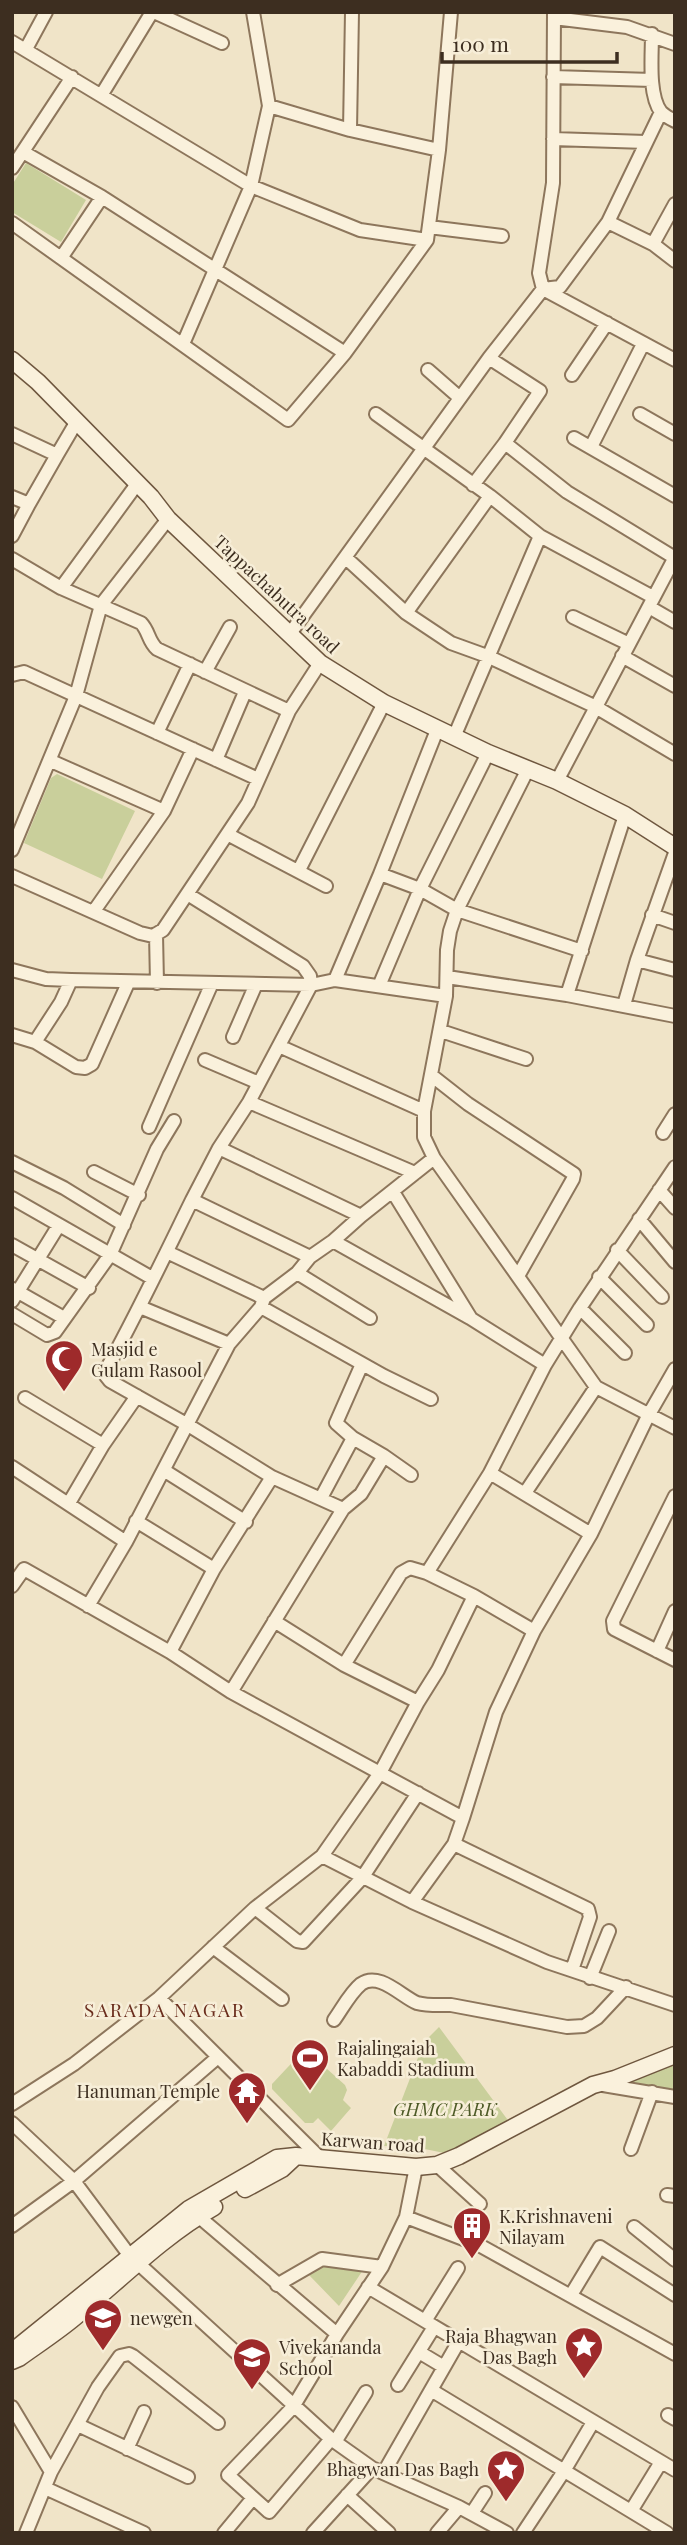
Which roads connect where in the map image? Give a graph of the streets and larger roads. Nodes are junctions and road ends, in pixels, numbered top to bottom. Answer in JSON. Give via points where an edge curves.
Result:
{"nodes":[{"id":1,"x":46,"y":12,"type":"edge"},
{"id":2,"x":153,"y":12,"type":"edge"},
{"id":3,"x":253,"y":12,"type":"edge"},
{"id":4,"x":352,"y":12,"type":"edge"},
{"id":5,"x":451,"y":12,"type":"edge"},
{"id":6,"x":554,"y":15,"type":"edge"},
{"id":7,"x":652,"y":34,"type":"junction"},
{"id":8,"x":12,"y":42,"type":"edge"},
{"id":9,"x":222,"y":43,"type":"dead end"},
{"id":10,"x":675,"y":44,"type":"edge"},
{"id":11,"x":26,"y":49,"type":"junction"},
{"id":12,"x":72,"y":77,"type":"junction"},
{"id":13,"x":553,"y":78,"type":"junction"},
{"id":14,"x":652,"y":80,"type":"junction"},
{"id":15,"x":102,"y":94,"type":"junction"},
{"id":16,"x":269,"y":106,"type":"junction"},
{"id":17,"x":661,"y":111,"type":"junction"},
{"id":18,"x":675,"y":121,"type":"edge"},
{"id":19,"x":350,"y":130,"type":"junction"},
{"id":20,"x":553,"y":139,"type":"junction"},
{"id":21,"x":646,"y":142,"type":"junction"},
{"id":22,"x":439,"y":150,"type":"junction"},
{"id":23,"x":23,"y":152,"type":"junction"},
{"id":24,"x":12,"y":168,"type":"edge"},
{"id":25,"x":251,"y":186,"type":"junction"},
{"id":26,"x":102,"y":197,"type":"junction"},
{"id":27,"x":675,"y":204,"type":"edge"},
{"id":28,"x":608,"y":222,"type":"junction"},
{"id":29,"x":12,"y":223,"type":"edge"},
{"id":30,"x":428,"y":234,"type":"junction"},
{"id":31,"x":502,"y":236,"type":"dead end"},
{"id":32,"x":653,"y":244,"type":"junction"},
{"id":33,"x":61,"y":258,"type":"junction"},
{"id":34,"x":675,"y":261,"type":"edge"},
{"id":35,"x":216,"y":270,"type":"junction"},
{"id":36,"x":543,"y":289,"type":"junction"},
{"id":37,"x":607,"y":323,"type":"junction"},
{"id":38,"x":183,"y":344,"type":"junction"},
{"id":39,"x":643,"y":344,"type":"junction"},
{"id":40,"x":345,"y":353,"type":"junction"},
{"id":41,"x":489,"y":358,"type":"junction"},
{"id":42,"x":12,"y":360,"type":"edge"},
{"id":43,"x":675,"y":360,"type":"edge"},
{"id":44,"x":428,"y":370,"type":"dead end"},
{"id":45,"x":572,"y":375,"type":"dead end"},
{"id":46,"x":460,"y":398,"type":"junction"},
{"id":47,"x":376,"y":414,"type":"dead end"},
{"id":48,"x":640,"y":414,"type":"dead end"},
{"id":49,"x":76,"y":421,"type":"junction"},
{"id":50,"x":12,"y":434,"type":"edge"},
{"id":51,"x":675,"y":435,"type":"edge"},
{"id":52,"x":574,"y":438,"type":"dead end"},
{"id":53,"x":505,"y":443,"type":"junction"},
{"id":54,"x":592,"y":447,"type":"junction"},
{"id":55,"x":424,"y":450,"type":"junction"},
{"id":56,"x":57,"y":455,"type":"junction"},
{"id":57,"x":137,"y":484,"type":"junction"},
{"id":58,"x":473,"y":485,"type":"junction"},
{"id":59,"x":675,"y":495,"type":"edge"},
{"id":60,"x":490,"y":496,"type":"junction"},
{"id":61,"x":12,"y":497,"type":"edge"},
{"id":62,"x":29,"y":504,"type":"junction"},
{"id":63,"x":168,"y":519,"type":"junction"},
{"id":64,"x":12,"y":536,"type":"edge"},
{"id":65,"x":540,"y":536,"type":"junction"},
{"id":66,"x":346,"y":558,"type":"junction"},
{"id":67,"x":675,"y":558,"type":"edge"},
{"id":68,"x":12,"y":559,"type":"edge"},
{"id":69,"x":61,"y":588,"type":"junction"},
{"id":70,"x":651,"y":602,"type":"junction"},
{"id":71,"x":101,"y":605,"type":"junction"},
{"id":72,"x":406,"y":613,"type":"junction"},
{"id":73,"x":573,"y":617,"type":"dead end"},
{"id":74,"x":675,"y":622,"type":"edge"},
{"id":75,"x":230,"y":626,"type":"dead end"},
{"id":76,"x":289,"y":635,"type":"junction"},
{"id":77,"x":629,"y":644,"type":"junction"},
{"id":78,"x":487,"y":656,"type":"junction"},
{"id":79,"x":622,"y":656,"type":"junction"},
{"id":80,"x":320,"y":663,"type":"junction"},
{"id":81,"x":190,"y":664,"type":"junction"},
{"id":82,"x":205,"y":672,"type":"junction"},
{"id":83,"x":12,"y":675,"type":"edge"},
{"id":84,"x":675,"y":686,"type":"edge"},
{"id":85,"x":245,"y":692,"type":"junction"},
{"id":86,"x":76,"y":696,"type":"junction"},
{"id":87,"x":384,"y":703,"type":"junction"},
{"id":88,"x":594,"y":706,"type":"junction"},
{"id":89,"x":289,"y":711,"type":"junction"},
{"id":90,"x":437,"y":730,"type":"junction"},
{"id":91,"x":157,"y":733,"type":"junction"},
{"id":92,"x":454,"y":737,"type":"junction"},
{"id":93,"x":193,"y":749,"type":"junction"},
{"id":94,"x":488,"y":753,"type":"junction"},
{"id":95,"x":675,"y":754,"type":"edge"},
{"id":96,"x":216,"y":760,"type":"junction"},
{"id":97,"x":51,"y":761,"type":"junction"},
{"id":98,"x":528,"y":769,"type":"junction"},
{"id":99,"x":258,"y":779,"type":"junction"},
{"id":100,"x":557,"y":781,"type":"junction"},
{"id":101,"x":164,"y":811,"type":"junction"},
{"id":102,"x":625,"y":815,"type":"junction"},
{"id":103,"x":229,"y":835,"type":"junction"},
{"id":104,"x":675,"y":847,"type":"edge"},
{"id":105,"x":12,"y":850,"type":"edge"},
{"id":106,"x":675,"y":853,"type":"edge"},
{"id":107,"x":299,"y":870,"type":"junction"},
{"id":108,"x":380,"y":874,"type":"junction"},
{"id":109,"x":12,"y":876,"type":"edge"},
{"id":110,"x":326,"y":886,"type":"dead end"},
{"id":111,"x":419,"y":890,"type":"junction"},
{"id":112,"x":189,"y":895,"type":"junction"},
{"id":113,"x":457,"y":910,"type":"junction"},
{"id":114,"x":94,"y":911,"type":"junction"},
{"id":115,"x":652,"y":915,"type":"junction"},
{"id":116,"x":675,"y":923,"type":"edge"},
{"id":117,"x":156,"y":934,"type":"junction"},
{"id":118,"x":582,"y":951,"type":"junction"},
{"id":119,"x":637,"y":960,"type":"junction"},
{"id":120,"x":12,"y":970,"type":"edge"},
{"id":121,"x":675,"y":970,"type":"edge"},
{"id":122,"x":447,"y":977,"type":"junction"},
{"id":123,"x":71,"y":980,"type":"junction"},
{"id":124,"x":335,"y":980,"type":"junction"},
{"id":125,"x":128,"y":983,"type":"junction"},
{"id":126,"x":157,"y":983,"type":"junction"},
{"id":127,"x":212,"y":984,"type":"junction"},
{"id":128,"x":256,"y":984,"type":"junction"},
{"id":129,"x":311,"y":985,"type":"junction"},
{"id":130,"x":379,"y":986,"type":"junction"},
{"id":131,"x":567,"y":995,"type":"junction"},
{"id":132,"x":446,"y":996,"type":"junction"},
{"id":133,"x":624,"y":1005,"type":"junction"},
{"id":134,"x":675,"y":1016,"type":"edge"},
{"id":135,"x":441,"y":1031,"type":"junction"},
{"id":136,"x":12,"y":1035,"type":"edge"},
{"id":137,"x":233,"y":1037,"type":"dead end"},
{"id":138,"x":35,"y":1042,"type":"junction"},
{"id":139,"x":279,"y":1046,"type":"junction"},
{"id":140,"x":526,"y":1059,"type":"dead end"},
{"id":141,"x":205,"y":1060,"type":"dead end"},
{"id":142,"x":431,"y":1075,"type":"junction"},
{"id":143,"x":259,"y":1083,"type":"junction"},
{"id":144,"x":249,"y":1102,"type":"junction"},
{"id":145,"x":424,"y":1111,"type":"junction"},
{"id":146,"x":675,"y":1114,"type":"edge"},
{"id":147,"x":174,"y":1121,"type":"dead end"},
{"id":148,"x":149,"y":1127,"type":"dead end"},
{"id":149,"x":663,"y":1133,"type":"dead end"},
{"id":150,"x":219,"y":1148,"type":"junction"},
{"id":151,"x":434,"y":1158,"type":"junction"},
{"id":152,"x":675,"y":1167,"type":"edge"},
{"id":153,"x":14,"y":1168,"type":"edge"},
{"id":154,"x":94,"y":1172,"type":"dead end"},
{"id":155,"x":415,"y":1173,"type":"junction"},
{"id":156,"x":659,"y":1190,"type":"junction"},
{"id":157,"x":393,"y":1192,"type":"junction"},
{"id":158,"x":139,"y":1195,"type":"junction"},
{"id":159,"x":12,"y":1198,"type":"edge"},
{"id":160,"x":192,"y":1200,"type":"junction"},
{"id":161,"x":675,"y":1208,"type":"edge"},
{"id":162,"x":361,"y":1216,"type":"junction"},
{"id":163,"x":639,"y":1219,"type":"junction"},
{"id":164,"x":59,"y":1225,"type":"junction"},
{"id":165,"x":124,"y":1225,"type":"junction"},
{"id":166,"x":333,"y":1241,"type":"junction"},
{"id":167,"x":12,"y":1245,"type":"edge"},
{"id":168,"x":617,"y":1250,"type":"junction"},
{"id":169,"x":166,"y":1252,"type":"junction"},
{"id":170,"x":110,"y":1255,"type":"junction"},
{"id":171,"x":310,"y":1257,"type":"junction"},
{"id":172,"x":39,"y":1260,"type":"junction"},
{"id":173,"x":675,"y":1262,"type":"edge"},
{"id":174,"x":297,"y":1273,"type":"junction"},
{"id":175,"x":518,"y":1276,"type":"junction"},
{"id":176,"x":152,"y":1278,"type":"junction"},
{"id":177,"x":599,"y":1278,"type":"junction"},
{"id":178,"x":89,"y":1288,"type":"junction"},
{"id":179,"x":15,"y":1294,"type":"edge"},
{"id":180,"x":662,"y":1297,"type":"dead end"},
{"id":181,"x":262,"y":1303,"type":"junction"},
{"id":182,"x":141,"y":1307,"type":"junction"},
{"id":183,"x":580,"y":1308,"type":"junction"},
{"id":184,"x":12,"y":1314,"type":"edge"},
{"id":185,"x":64,"y":1318,"type":"junction"},
{"id":186,"x":370,"y":1318,"type":"dead end"},
{"id":187,"x":470,"y":1318,"type":"junction"},
{"id":188,"x":648,"y":1325,"type":"dead end"},
{"id":189,"x":561,"y":1341,"type":"junction"},
{"id":190,"x":229,"y":1344,"type":"junction"},
{"id":191,"x":625,"y":1353,"type":"dead end"},
{"id":192,"x":362,"y":1364,"type":"junction"},
{"id":193,"x":545,"y":1365,"type":"junction"},
{"id":194,"x":675,"y":1369,"type":"edge"},
{"id":195,"x":596,"y":1387,"type":"junction"},
{"id":196,"x":136,"y":1396,"type":"junction"},
{"id":197,"x":25,"y":1398,"type":"dead end"},
{"id":198,"x":431,"y":1399,"type":"dead end"},
{"id":199,"x":648,"y":1416,"type":"junction"},
{"id":200,"x":188,"y":1425,"type":"junction"},
{"id":201,"x":675,"y":1428,"type":"edge"},
{"id":202,"x":353,"y":1438,"type":"junction"},
{"id":203,"x":103,"y":1445,"type":"junction"},
{"id":204,"x":384,"y":1455,"type":"junction"},
{"id":205,"x":12,"y":1467,"type":"edge"},
{"id":206,"x":165,"y":1471,"type":"junction"},
{"id":207,"x":490,"y":1473,"type":"junction"},
{"id":208,"x":411,"y":1475,"type":"dead end"},
{"id":209,"x":272,"y":1477,"type":"junction"},
{"id":210,"x":526,"y":1493,"type":"junction"},
{"id":211,"x":675,"y":1496,"type":"edge"},
{"id":212,"x":321,"y":1498,"type":"junction"},
{"id":213,"x":69,"y":1503,"type":"junction"},
{"id":214,"x":343,"y":1509,"type":"junction"},
{"id":215,"x":136,"y":1521,"type":"junction"},
{"id":216,"x":246,"y":1522,"type":"junction"},
{"id":217,"x":591,"y":1534,"type":"junction"},
{"id":218,"x":126,"y":1542,"type":"junction"},
{"id":219,"x":12,"y":1562,"type":"edge"},
{"id":220,"x":24,"y":1569,"type":"junction"},
{"id":221,"x":214,"y":1569,"type":"junction"},
{"id":222,"x":427,"y":1573,"type":"junction"},
{"id":223,"x":12,"y":1586,"type":"edge"},
{"id":224,"x":474,"y":1596,"type":"junction"},
{"id":225,"x":88,"y":1606,"type":"junction"},
{"id":226,"x":675,"y":1611,"type":"edge"},
{"id":227,"x":274,"y":1622,"type":"junction"},
{"id":228,"x":534,"y":1631,"type":"junction"},
{"id":229,"x":657,"y":1651,"type":"junction"},
{"id":230,"x":170,"y":1652,"type":"junction"},
{"id":231,"x":675,"y":1660,"type":"edge"},
{"id":232,"x":344,"y":1665,"type":"junction"},
{"id":233,"x":231,"y":1692,"type":"junction"},
{"id":234,"x":418,"y":1702,"type":"junction"},
{"id":235,"x":380,"y":1773,"type":"junction"},
{"id":236,"x":418,"y":1793,"type":"junction"},
{"id":237,"x":463,"y":1818,"type":"junction"},
{"id":238,"x":454,"y":1844,"type":"junction"},
{"id":239,"x":322,"y":1856,"type":"junction"},
{"id":240,"x":362,"y":1878,"type":"junction"},
{"id":241,"x":412,"y":1902,"type":"junction"},
{"id":242,"x":255,"y":1908,"type":"junction"},
{"id":243,"x":609,"y":1931,"type":"dead end"},
{"id":244,"x":213,"y":1947,"type":"junction"},
{"id":245,"x":572,"y":1970,"type":"junction"},
{"id":246,"x":590,"y":1978,"type":"junction"},
{"id":247,"x":626,"y":1987,"type":"junction"},
{"id":248,"x":159,"y":1998,"type":"junction"},
{"id":249,"x":282,"y":1999,"type":"dead end"},
{"id":250,"x":675,"y":2005,"type":"edge"},
{"id":251,"x":334,"y":2020,"type":"dead end"},
{"id":252,"x":675,"y":2055,"type":"edge"},
{"id":253,"x":218,"y":2057,"type":"junction"},
{"id":254,"x":599,"y":2084,"type":"junction"},
{"id":255,"x":652,"y":2092,"type":"junction"},
{"id":256,"x":675,"y":2097,"type":"edge"},
{"id":257,"x":12,"y":2104,"type":"edge"},
{"id":258,"x":12,"y":2123,"type":"edge"},
{"id":259,"x":631,"y":2149,"type":"dead end"},
{"id":260,"x":296,"y":2156,"type":"junction"},
{"id":261,"x":320,"y":2158,"type":"junction"},
{"id":262,"x":437,"y":2165,"type":"junction"},
{"id":263,"x":416,"y":2167,"type":"junction"},
{"id":264,"x":74,"y":2181,"type":"junction"},
{"id":265,"x":480,"y":2204,"type":"dead end"},
{"id":266,"x":198,"y":2216,"type":"junction"},
{"id":267,"x":406,"y":2217,"type":"junction"},
{"id":268,"x":12,"y":2226,"type":"edge"},
{"id":269,"x":634,"y":2227,"type":"dead end"},
{"id":270,"x":134,"y":2259,"type":"junction"},
{"id":271,"x":675,"y":2260,"type":"edge"},
{"id":272,"x":382,"y":2267,"type":"junction"},
{"id":273,"x":458,"y":2268,"type":"dead end"},
{"id":274,"x":277,"y":2284,"type":"junction"},
{"id":275,"x":368,"y":2287,"type":"junction"},
{"id":276,"x":571,"y":2295,"type":"junction"},
{"id":277,"x":675,"y":2295,"type":"edge"},
{"id":278,"x":429,"y":2324,"type":"junction"},
{"id":279,"x":337,"y":2334,"type":"junction"},
{"id":280,"x":459,"y":2341,"type":"junction"},
{"id":281,"x":12,"y":2348,"type":"edge"},
{"id":282,"x":419,"y":2351,"type":"junction"},
{"id":283,"x":675,"y":2354,"type":"edge"},
{"id":284,"x":12,"y":2361,"type":"edge"},
{"id":285,"x":444,"y":2367,"type":"junction"},
{"id":286,"x":398,"y":2385,"type":"dead end"},
{"id":287,"x":431,"y":2390,"type":"junction"},
{"id":288,"x":366,"y":2392,"type":"dead end"},
{"id":289,"x":293,"y":2407,"type":"junction"},
{"id":290,"x":13,"y":2409,"type":"edge"},
{"id":291,"x":144,"y":2412,"type":"dead end"},
{"id":292,"x":593,"y":2422,"type":"junction"},
{"id":293,"x":218,"y":2423,"type":"dead end"},
{"id":294,"x":78,"y":2425,"type":"junction"},
{"id":295,"x":333,"y":2441,"type":"junction"},
{"id":296,"x":127,"y":2449,"type":"junction"},
{"id":297,"x":661,"y":2462,"type":"junction"},
{"id":298,"x":378,"y":2470,"type":"junction"},
{"id":299,"x":675,"y":2470,"type":"edge"},
{"id":300,"x":565,"y":2471,"type":"junction"},
{"id":301,"x":51,"y":2472,"type":"junction"},
{"id":302,"x":188,"y":2477,"type":"dead end"},
{"id":303,"x":45,"y":2488,"type":"junction"},
{"id":304,"x":485,"y":2493,"type":"dead end"},
{"id":305,"x":347,"y":2494,"type":"junction"},
{"id":306,"x":253,"y":2498,"type":"junction"},
{"id":307,"x":459,"y":2507,"type":"junction"},
{"id":308,"x":631,"y":2511,"type":"junction"},
{"id":309,"x":472,"y":2514,"type":"junction"},
{"id":310,"x":317,"y":2532,"type":"edge"},
{"id":311,"x":26,"y":2533,"type":"edge"},
{"id":312,"x":144,"y":2533,"type":"edge"},
{"id":313,"x":224,"y":2533,"type":"edge"},
{"id":314,"x":389,"y":2533,"type":"edge"},
{"id":315,"x":437,"y":2533,"type":"edge"},
{"id":316,"x":507,"y":2533,"type":"edge"},
{"id":317,"x":523,"y":2533,"type":"edge"},
{"id":318,"x":667,"y":2533,"type":"edge"}],
"edges":[{"from":1,"to":11,"type":"street"},
{"from":2,"to":9,"type":"street"},
{"from":2,"to":15,"type":"street"},
{"from":3,"to":16,"type":"street"},
{"from":4,"to":19,"type":"street"},
{"from":5,"to":22,"type":"street"},
{"from":6,"to":7,"type":"street"},
{"from":6,"to":13,"type":"street"},
{"from":7,"to":10,"type":"street"},
{"from":7,"to":14,"type":"street"},
{"from":8,"to":11,"type":"street"},
{"from":11,"to":12,"type":"street"},
{"from":12,"to":15,"type":"street"},
{"from":12,"to":23,"type":"street"},
{"from":13,"to":14,"type":"street"},
{"from":13,"to":20,"type":"street"},
{"from":14,"to":17,"type":"street"},
{"from":15,"to":25,"type":"street"},
{"from":16,"to":19,"type":"street"},
{"from":16,"to":25,"type":"street"},
{"from":17,"to":18,"type":"street"},
{"from":17,"to":21,"type":"street"},
{"from":19,"to":22,"type":"street"},
{"from":20,"to":21,"type":"street"},
{"from":20,"to":36,"type":"street","via":[[552,183],[539,273]]},
{"from":21,"to":28,"type":"street"},
{"from":22,"to":30,"type":"street"},
{"from":23,"to":24,"type":"street"},
{"from":23,"to":26,"type":"street"},
{"from":25,"to":30,"type":"street","via":[[360,230]]},
{"from":25,"to":35,"type":"street"},
{"from":26,"to":33,"type":"street"},
{"from":26,"to":35,"type":"street"},
{"from":27,"to":32,"type":"street"},
{"from":28,"to":32,"type":"street"},
{"from":28,"to":36,"type":"street","via":[[560,286]]},
{"from":29,"to":33,"type":"street"},
{"from":30,"to":31,"type":"street"},
{"from":30,"to":40,"type":"street"},
{"from":32,"to":34,"type":"street"},
{"from":33,"to":38,"type":"street"},
{"from":35,"to":38,"type":"street"},
{"from":35,"to":40,"type":"street"},
{"from":36,"to":37,"type":"street"},
{"from":36,"to":41,"type":"street"},
{"from":37,"to":39,"type":"street"},
{"from":37,"to":45,"type":"street"},
{"from":38,"to":40,"type":"street","via":[[288,420]]},
{"from":39,"to":43,"type":"street"},
{"from":39,"to":54,"type":"street"},
{"from":41,"to":46,"type":"street"},
{"from":41,"to":53,"type":"street","via":[[540,391]]},
{"from":42,"to":49,"type":"street","name":"Tappachabutra road"},
{"from":44,"to":46,"type":"street"},
{"from":46,"to":55,"type":"street"},
{"from":47,"to":55,"type":"street"},
{"from":48,"to":51,"type":"street"},
{"from":49,"to":56,"type":"street"},
{"from":49,"to":57,"type":"street","name":"Tappachabutra road"},
{"from":50,"to":56,"type":"street"},
{"from":52,"to":54,"type":"street"},
{"from":53,"to":58,"type":"street"},
{"from":53,"to":67,"type":"street","via":[[566,492]]},
{"from":54,"to":59,"type":"street"},
{"from":55,"to":58,"type":"street"},
{"from":55,"to":66,"type":"street"},
{"from":56,"to":62,"type":"street"},
{"from":57,"to":63,"type":"street","name":"Tappachabutra road"},
{"from":57,"to":69,"type":"street"},
{"from":58,"to":60,"type":"street"},
{"from":60,"to":65,"type":"street"},
{"from":60,"to":72,"type":"street"},
{"from":61,"to":62,"type":"street"},
{"from":62,"to":64,"type":"street"},
{"from":63,"to":71,"type":"street"},
{"from":63,"to":76,"type":"street","name":"Tappachabutra road"},
{"from":65,"to":70,"type":"street"},
{"from":65,"to":78,"type":"street"},
{"from":66,"to":72,"type":"street"},
{"from":66,"to":76,"type":"street"},
{"from":67,"to":70,"type":"street"},
{"from":68,"to":69,"type":"street"},
{"from":69,"to":71,"type":"street"},
{"from":70,"to":74,"type":"street"},
{"from":70,"to":77,"type":"street"},
{"from":71,"to":81,"type":"street","via":[[141,623],[151,644]]},
{"from":71,"to":86,"type":"street"},
{"from":72,"to":78,"type":"street","via":[[452,643]]},
{"from":73,"to":77,"type":"street"},
{"from":75,"to":82,"type":"street"},
{"from":76,"to":80,"type":"street","name":"Tappachabutra road"},
{"from":77,"to":79,"type":"street"},
{"from":78,"to":88,"type":"street"},
{"from":78,"to":92,"type":"street"},
{"from":79,"to":84,"type":"street"},
{"from":79,"to":88,"type":"street"},
{"from":80,"to":87,"type":"street","name":"Tappachabutra road"},
{"from":80,"to":89,"type":"street"},
{"from":81,"to":82,"type":"street"},
{"from":81,"to":91,"type":"street"},
{"from":82,"to":85,"type":"street"},
{"from":83,"to":86,"type":"street","via":[[24,672]]},
{"from":85,"to":89,"type":"street"},
{"from":85,"to":96,"type":"street"},
{"from":86,"to":91,"type":"street"},
{"from":86,"to":97,"type":"street"},
{"from":87,"to":90,"type":"street","name":"Tappachabutra road"},
{"from":87,"to":107,"type":"street"},
{"from":88,"to":95,"type":"street"},
{"from":88,"to":100,"type":"street"},
{"from":89,"to":99,"type":"street"},
{"from":90,"to":92,"type":"street","name":"Tappachabutra road"},
{"from":90,"to":108,"type":"street"},
{"from":91,"to":93,"type":"street"},
{"from":92,"to":94,"type":"street","name":"Tappachabutra road"},
{"from":93,"to":96,"type":"street"},
{"from":93,"to":101,"type":"street"},
{"from":94,"to":98,"type":"street","name":"Tappachabutra road"},
{"from":94,"to":111,"type":"street"},
{"from":96,"to":99,"type":"street"},
{"from":97,"to":101,"type":"street"},
{"from":97,"to":105,"type":"street"},
{"from":98,"to":100,"type":"street","name":"Tappachabutra road"},
{"from":98,"to":113,"type":"street"},
{"from":99,"to":103,"type":"street"},
{"from":100,"to":102,"type":"street","name":"Tappachabutra road"},
{"from":101,"to":114,"type":"street"},
{"from":102,"to":104,"type":"street","name":"Tappachabutra road"},
{"from":102,"to":118,"type":"street"},
{"from":103,"to":107,"type":"street"},
{"from":103,"to":112,"type":"street"},
{"from":106,"to":115,"type":"street"},
{"from":107,"to":110,"type":"street"},
{"from":108,"to":111,"type":"street"},
{"from":108,"to":124,"type":"street"},
{"from":109,"to":114,"type":"street"},
{"from":111,"to":113,"type":"street"},
{"from":111,"to":130,"type":"street"},
{"from":112,"to":117,"type":"street"},
{"from":112,"to":129,"type":"street","via":[[303,966]]},
{"from":113,"to":118,"type":"street"},
{"from":113,"to":122,"type":"street","via":[[447,950]]},
{"from":114,"to":117,"type":"street","via":[[141,933]]},
{"from":115,"to":116,"type":"street"},
{"from":115,"to":119,"type":"street"},
{"from":117,"to":126,"type":"street"},
{"from":118,"to":131,"type":"street"},
{"from":119,"to":121,"type":"street"},
{"from":119,"to":133,"type":"street"},
{"from":120,"to":123,"type":"street"},
{"from":122,"to":131,"type":"street"},
{"from":122,"to":132,"type":"street"},
{"from":123,"to":125,"type":"street"},
{"from":123,"to":138,"type":"street"},
{"from":124,"to":129,"type":"street"},
{"from":124,"to":130,"type":"street"},
{"from":125,"to":126,"type":"street"},
{"from":125,"to":138,"type":"street","via":[[92,1064],[76,1067]]},
{"from":126,"to":127,"type":"street"},
{"from":127,"to":128,"type":"street"},
{"from":127,"to":148,"type":"street"},
{"from":128,"to":129,"type":"street"},
{"from":128,"to":137,"type":"street"},
{"from":129,"to":139,"type":"street"},
{"from":130,"to":132,"type":"street"},
{"from":131,"to":133,"type":"street"},
{"from":132,"to":135,"type":"street"},
{"from":133,"to":134,"type":"street"},
{"from":135,"to":140,"type":"street"},
{"from":135,"to":142,"type":"street"},
{"from":136,"to":138,"type":"street"},
{"from":139,"to":143,"type":"street"},
{"from":139,"to":145,"type":"street"},
{"from":141,"to":143,"type":"street"},
{"from":142,"to":145,"type":"street"},
{"from":142,"to":175,"type":"street","via":[[573,1174]]},
{"from":143,"to":144,"type":"street"},
{"from":144,"to":150,"type":"street"},
{"from":144,"to":155,"type":"street"},
{"from":145,"to":151,"type":"street","via":[[424,1137]]},
{"from":146,"to":149,"type":"street"},
{"from":147,"to":158,"type":"street"},
{"from":150,"to":160,"type":"street"},
{"from":150,"to":162,"type":"street"},
{"from":151,"to":155,"type":"street"},
{"from":151,"to":175,"type":"street"},
{"from":152,"to":156,"type":"street"},
{"from":153,"to":165,"type":"street","via":[[64,1188]]},
{"from":154,"to":158,"type":"street"},
{"from":155,"to":157,"type":"street"},
{"from":156,"to":161,"type":"street"},
{"from":156,"to":163,"type":"street"},
{"from":157,"to":162,"type":"street"},
{"from":157,"to":187,"type":"street"},
{"from":158,"to":165,"type":"street"},
{"from":159,"to":164,"type":"street"},
{"from":160,"to":169,"type":"street"},
{"from":160,"to":171,"type":"street"},
{"from":162,"to":166,"type":"street"},
{"from":163,"to":168,"type":"street"},
{"from":163,"to":173,"type":"street"},
{"from":164,"to":170,"type":"street"},
{"from":164,"to":172,"type":"street"},
{"from":165,"to":170,"type":"street"},
{"from":166,"to":171,"type":"street"},
{"from":166,"to":187,"type":"street"},
{"from":167,"to":172,"type":"street"},
{"from":168,"to":177,"type":"street"},
{"from":168,"to":180,"type":"street"},
{"from":169,"to":176,"type":"street"},
{"from":169,"to":181,"type":"street"},
{"from":170,"to":176,"type":"street"},
{"from":170,"to":178,"type":"street"},
{"from":171,"to":174,"type":"street"},
{"from":172,"to":178,"type":"street"},
{"from":172,"to":179,"type":"street"},
{"from":174,"to":181,"type":"street"},
{"from":174,"to":186,"type":"street"},
{"from":175,"to":189,"type":"street"},
{"from":176,"to":182,"type":"street"},
{"from":177,"to":183,"type":"street"},
{"from":177,"to":188,"type":"street"},
{"from":178,"to":185,"type":"street"},
{"from":179,"to":185,"type":"street"},
{"from":181,"to":190,"type":"street"},
{"from":181,"to":192,"type":"street"},
{"from":182,"to":190,"type":"street"},
{"from":182,"to":196,"type":"street","via":[[106,1370],[110,1381]]},
{"from":183,"to":189,"type":"street"},
{"from":183,"to":191,"type":"street"},
{"from":184,"to":185,"type":"street","via":[[49,1335]]},
{"from":187,"to":193,"type":"street"},
{"from":189,"to":193,"type":"street"},
{"from":189,"to":195,"type":"street"},
{"from":190,"to":200,"type":"street"},
{"from":192,"to":198,"type":"street"},
{"from":192,"to":202,"type":"street","via":[[335,1423]]},
{"from":193,"to":207,"type":"street"},
{"from":194,"to":199,"type":"street"},
{"from":195,"to":199,"type":"street"},
{"from":195,"to":210,"type":"street"},
{"from":196,"to":200,"type":"street"},
{"from":196,"to":203,"type":"street"},
{"from":197,"to":203,"type":"street"},
{"from":199,"to":201,"type":"street"},
{"from":199,"to":217,"type":"street"},
{"from":200,"to":206,"type":"street"},
{"from":200,"to":209,"type":"street"},
{"from":202,"to":204,"type":"street"},
{"from":202,"to":212,"type":"street"},
{"from":203,"to":213,"type":"street"},
{"from":204,"to":208,"type":"street"},
{"from":204,"to":214,"type":"street","via":[[360,1494]]},
{"from":205,"to":213,"type":"street"},
{"from":206,"to":215,"type":"street"},
{"from":206,"to":216,"type":"street"},
{"from":207,"to":210,"type":"street"},
{"from":207,"to":222,"type":"street"},
{"from":209,"to":212,"type":"street"},
{"from":209,"to":216,"type":"street"},
{"from":210,"to":217,"type":"street"},
{"from":211,"to":229,"type":"street","via":[[613,1621],[614,1629]]},
{"from":212,"to":214,"type":"street"},
{"from":213,"to":218,"type":"street"},
{"from":214,"to":227,"type":"street"},
{"from":215,"to":218,"type":"street"},
{"from":215,"to":221,"type":"street"},
{"from":216,"to":221,"type":"street"},
{"from":217,"to":228,"type":"street"},
{"from":218,"to":225,"type":"street"},
{"from":219,"to":220,"type":"street"},
{"from":220,"to":223,"type":"street"},
{"from":220,"to":225,"type":"street"},
{"from":221,"to":230,"type":"street"},
{"from":222,"to":224,"type":"street"},
{"from":222,"to":232,"type":"street","via":[[410,1568],[401,1573]]},
{"from":224,"to":228,"type":"street"},
{"from":224,"to":234,"type":"street"},
{"from":225,"to":230,"type":"street"},
{"from":226,"to":229,"type":"street"},
{"from":227,"to":232,"type":"street"},
{"from":227,"to":233,"type":"street"},
{"from":228,"to":237,"type":"street","via":[[496,1712]]},
{"from":229,"to":231,"type":"street"},
{"from":230,"to":233,"type":"street"},
{"from":232,"to":234,"type":"street"},
{"from":233,"to":235,"type":"street"},
{"from":234,"to":235,"type":"street"},
{"from":235,"to":236,"type":"street"},
{"from":235,"to":239,"type":"street"},
{"from":236,"to":237,"type":"street"},
{"from":236,"to":240,"type":"street"},
{"from":237,"to":238,"type":"street"},
{"from":238,"to":241,"type":"street"},
{"from":238,"to":245,"type":"street","via":[[588,1909],[590,1917]]},
{"from":239,"to":240,"type":"street"},
{"from":239,"to":242,"type":"street"},
{"from":240,"to":241,"type":"street"},
{"from":240,"to":242,"type":"street","via":[[303,1942]]},
{"from":241,"to":245,"type":"street"},
{"from":242,"to":244,"type":"street"},
{"from":243,"to":246,"type":"street"},
{"from":244,"to":248,"type":"street"},
{"from":244,"to":249,"type":"street"},
{"from":245,"to":246,"type":"street"},
{"from":246,"to":247,"type":"street"},
{"from":247,"to":250,"type":"street"},
{"from":247,"to":251,"type":"street","via":[[597,2018],[584,2026],[567,2027],[417,2003],[377,1981],[368,1981]]},
{"from":248,"to":253,"type":"street"},
{"from":248,"to":257,"type":"street","via":[[74,2064]]},
{"from":252,"to":254,"type":"street","name":"Karwan road"},
{"from":253,"to":261,"type":"street"},
{"from":253,"to":264,"type":"street"},
{"from":254,"to":255,"type":"street"},
{"from":254,"to":262,"type":"street","name":"Karwan road"},
{"from":255,"to":256,"type":"street"},
{"from":255,"to":259,"type":"street"},
{"from":258,"to":264,"type":"street"},
{"from":260,"to":261,"type":"street","name":"Karwan road"},
{"from":260,"to":266,"type":"street","name":"Karwan road","via":[[282,2169]]},
{"from":260,"to":270,"type":"street","name":"Karwan road","via":[[277,2158],[189,2209]]},
{"from":261,"to":263,"type":"street","name":"Karwan road"},
{"from":262,"to":263,"type":"street","name":"Karwan road"},
{"from":262,"to":265,"type":"street"},
{"from":263,"to":267,"type":"street"},
{"from":264,"to":268,"type":"street"},
{"from":264,"to":270,"type":"street"},
{"from":266,"to":270,"type":"street","name":"Karwan road"},
{"from":266,"to":274,"type":"street"},
{"from":267,"to":272,"type":"street"},
{"from":267,"to":276,"type":"street","via":[[478,2245]]},
{"from":269,"to":271,"type":"street"},
{"from":270,"to":281,"type":"street","name":"Karwan road"},
{"from":270,"to":284,"type":"street","name":"Karwan road","via":[[72,2320]]},
{"from":270,"to":289,"type":"street"},
{"from":272,"to":274,"type":"street","via":[[321,2259]]},
{"from":272,"to":275,"type":"street"},
{"from":273,"to":278,"type":"street"},
{"from":274,"to":279,"type":"street"},
{"from":275,"to":278,"type":"street"},
{"from":275,"to":279,"type":"street"},
{"from":276,"to":277,"type":"street","via":[[600,2247]]},
{"from":276,"to":283,"type":"street"},
{"from":278,"to":280,"type":"street"},
{"from":278,"to":282,"type":"street"},
{"from":279,"to":289,"type":"street"},
{"from":280,"to":285,"type":"street"},
{"from":280,"to":292,"type":"street"},
{"from":282,"to":285,"type":"street"},
{"from":282,"to":286,"type":"street"},
{"from":285,"to":287,"type":"street"},
{"from":287,"to":298,"type":"street"},
{"from":287,"to":300,"type":"street"},
{"from":288,"to":295,"type":"street"},
{"from":289,"to":295,"type":"street"},
{"from":289,"to":306,"type":"street","via":[[228,2475]]},
{"from":290,"to":301,"type":"street"},
{"from":291,"to":296,"type":"street"},
{"from":292,"to":297,"type":"street"},
{"from":292,"to":300,"type":"street"},
{"from":293,"to":294,"type":"street","via":[[129,2354],[120,2356],[108,2372]]},
{"from":294,"to":296,"type":"street"},
{"from":294,"to":301,"type":"street"},
{"from":295,"to":298,"type":"street"},
{"from":295,"to":306,"type":"street","via":[[269,2512]]},
{"from":296,"to":302,"type":"street"},
{"from":297,"to":299,"type":"street"},
{"from":297,"to":308,"type":"street"},
{"from":298,"to":305,"type":"street"},
{"from":298,"to":307,"type":"street"},
{"from":300,"to":308,"type":"street"},
{"from":300,"to":317,"type":"street"},
{"from":301,"to":303,"type":"street"},
{"from":303,"to":311,"type":"street"},
{"from":303,"to":312,"type":"street"},
{"from":304,"to":309,"type":"street"},
{"from":305,"to":310,"type":"street"},
{"from":305,"to":314,"type":"street"},
{"from":306,"to":313,"type":"street"},
{"from":307,"to":309,"type":"street"},
{"from":307,"to":315,"type":"street"},
{"from":308,"to":318,"type":"street"},
{"from":309,"to":316,"type":"street"}]}
